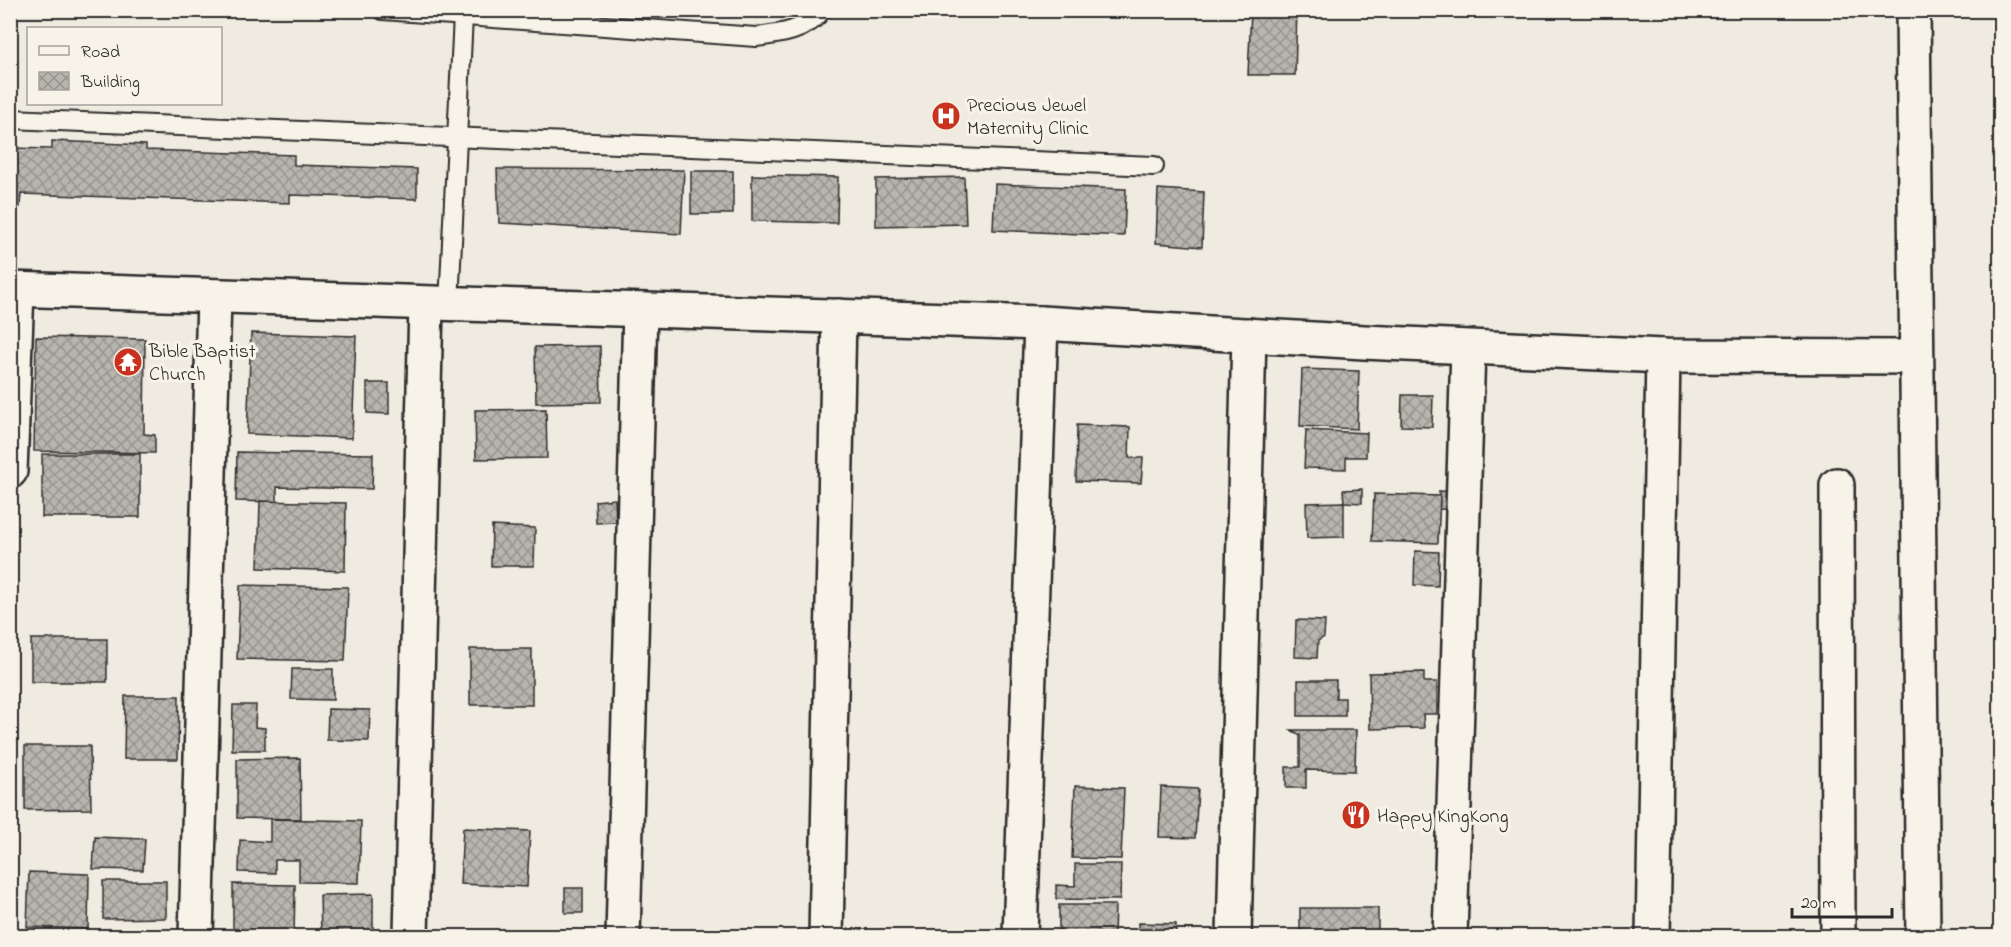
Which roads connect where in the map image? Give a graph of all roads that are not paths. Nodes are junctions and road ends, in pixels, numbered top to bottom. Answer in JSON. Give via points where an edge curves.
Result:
{"nodes":[{"id":1,"x":383,"y":10,"type":"edge"},
{"id":2,"x":822,"y":10,"type":"edge"},
{"id":3,"x":1913,"y":10,"type":"edge"},
{"id":4,"x":463,"y":16,"type":"junction"},
{"id":5,"x":10,"y":119,"type":"edge"},
{"id":6,"x":457,"y":137,"type":"junction"},
{"id":7,"x":1154,"y":166,"type":"dead end"},
{"id":8,"x":14,"y":290,"type":"edge"},
{"id":9,"x":214,"y":298,"type":"junction"},
{"id":10,"x":437,"y":304,"type":"junction"},
{"id":11,"x":640,"y":310,"type":"junction"},
{"id":12,"x":839,"y":316,"type":"junction"},
{"id":13,"x":1041,"y":323,"type":"junction"},
{"id":14,"x":1249,"y":335,"type":"junction"},
{"id":15,"x":1468,"y":348,"type":"junction"},
{"id":16,"x":1663,"y":356,"type":"junction"},
{"id":17,"x":1915,"y":357,"type":"junction"},
{"id":18,"x":10,"y":471,"type":"edge"},
{"id":19,"x":1837,"y":485,"type":"dead end"},
{"id":20,"x":196,"y":936,"type":"edge"},
{"id":21,"x":411,"y":936,"type":"edge"},
{"id":22,"x":623,"y":936,"type":"edge"},
{"id":23,"x":826,"y":936,"type":"edge"},
{"id":24,"x":1020,"y":936,"type":"edge"},
{"id":25,"x":1234,"y":936,"type":"edge"},
{"id":26,"x":1450,"y":936,"type":"edge"},
{"id":27,"x":1653,"y":936,"type":"edge"},
{"id":28,"x":1838,"y":936,"type":"edge"},
{"id":29,"x":1923,"y":936,"type":"edge"}],
"edges":[{"from":1,"to":4,"type":"lane"},
{"from":2,"to":4,"type":"lane","via":[[814,21],[785,34],[756,37]]},
{"from":3,"to":17,"type":"street"},
{"from":4,"to":6,"type":"lane"},
{"from":5,"to":6,"type":"lane"},
{"from":6,"to":7,"type":"lane"},
{"from":6,"to":10,"type":"lane"},
{"from":8,"to":9,"type":"street"},
{"from":8,"to":18,"type":"street"},
{"from":9,"to":10,"type":"street"},
{"from":9,"to":20,"type":"street"},
{"from":10,"to":11,"type":"street"},
{"from":10,"to":21,"type":"street"},
{"from":11,"to":12,"type":"street"},
{"from":11,"to":22,"type":"street"},
{"from":12,"to":13,"type":"street"},
{"from":12,"to":23,"type":"street"},
{"from":13,"to":14,"type":"street"},
{"from":13,"to":24,"type":"street"},
{"from":14,"to":15,"type":"street"},
{"from":14,"to":25,"type":"street"},
{"from":15,"to":16,"type":"street"},
{"from":15,"to":26,"type":"street"},
{"from":16,"to":17,"type":"street"},
{"from":16,"to":27,"type":"street"},
{"from":17,"to":29,"type":"street"},
{"from":19,"to":28,"type":"street"}]}
